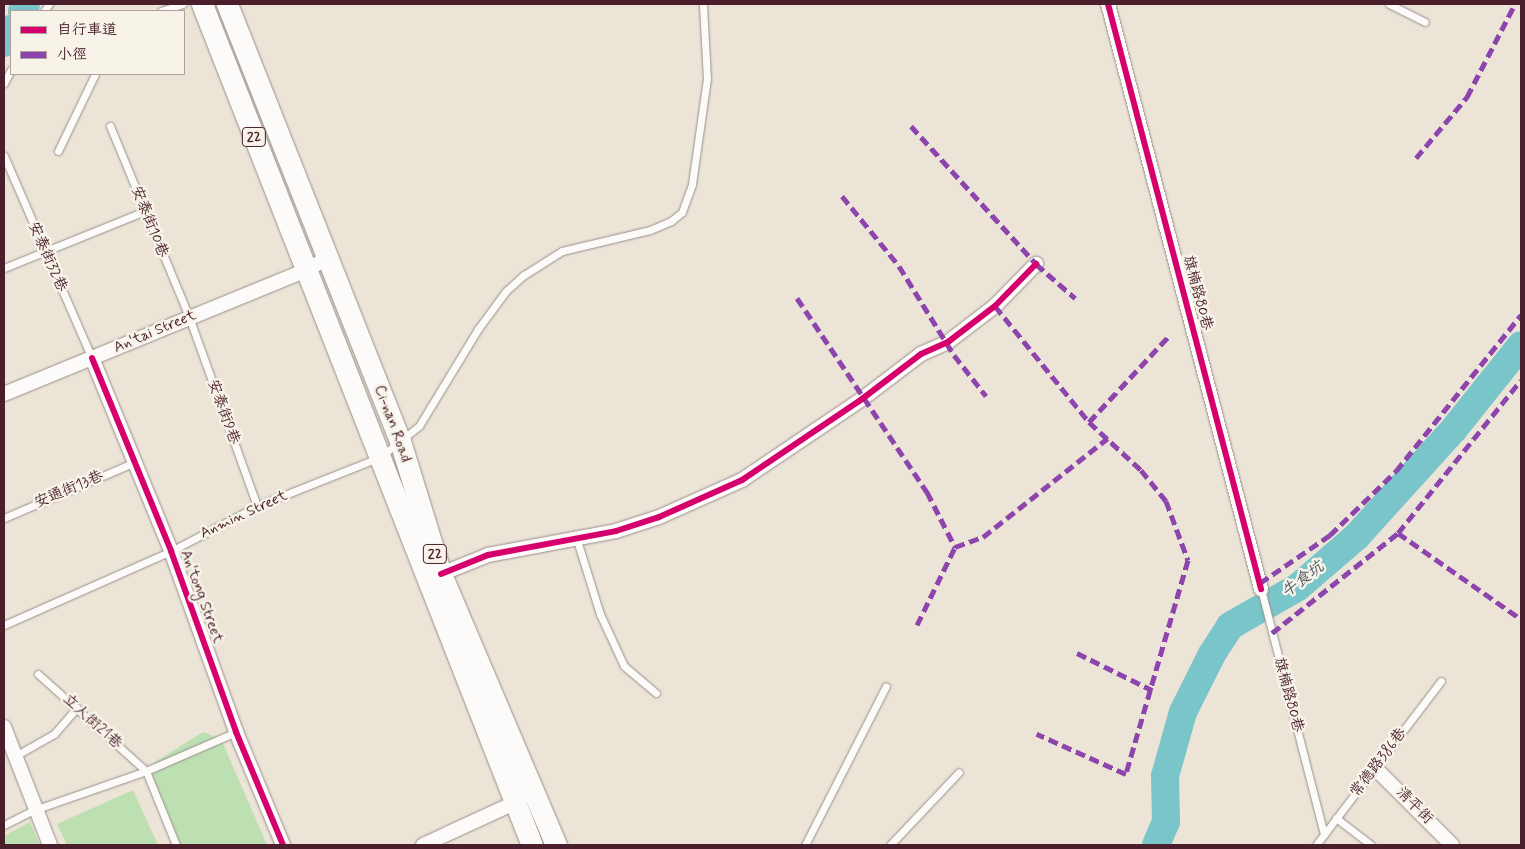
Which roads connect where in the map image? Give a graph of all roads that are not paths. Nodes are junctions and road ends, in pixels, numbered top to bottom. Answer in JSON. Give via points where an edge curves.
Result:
{"nodes":[{"id":1,"x":183,"y":4,"type":"edge"},
{"id":2,"x":202,"y":4,"type":"edge"},
{"id":3,"x":227,"y":4,"type":"edge"},
{"id":4,"x":703,"y":4,"type":"edge"},
{"id":5,"x":1108,"y":4,"type":"edge"},
{"id":6,"x":1389,"y":4,"type":"edge"},
{"id":7,"x":164,"y":10,"type":"edge"},
{"id":8,"x":1425,"y":22,"type":"dead end"},
{"id":9,"x":10,"y":72,"type":"edge"},
{"id":10,"x":95,"y":75,"type":"edge"},
{"id":11,"x":4,"y":83,"type":"edge"},
{"id":12,"x":110,"y":126,"type":"dead end"},
{"id":13,"x":58,"y":151,"type":"dead end"},
{"id":14,"x":4,"y":156,"type":"edge"},
{"id":15,"x":145,"y":211,"type":"junction"},
{"id":16,"x":43,"y":250,"type":"junction"},
{"id":17,"x":329,"y":258,"type":"junction"},
{"id":18,"x":1036,"y":264,"type":"dead end"},
{"id":19,"x":4,"y":268,"type":"edge"},
{"id":20,"x":307,"y":270,"type":"junction"},
{"id":21,"x":189,"y":318,"type":"junction"},
{"id":22,"x":92,"y":358,"type":"junction"},
{"id":23,"x":4,"y":394,"type":"edge"},
{"id":24,"x":400,"y":441,"type":"junction"},
{"id":25,"x":380,"y":457,"type":"junction"},
{"id":26,"x":135,"y":462,"type":"junction"},
{"id":27,"x":257,"y":506,"type":"junction"},
{"id":28,"x":4,"y":518,"type":"edge"},
{"id":29,"x":576,"y":537,"type":"junction"},
{"id":30,"x":170,"y":550,"type":"junction"},
{"id":31,"x":441,"y":574,"type":"junction"},
{"id":32,"x":1261,"y":589,"type":"joint"},
{"id":33,"x":4,"y":625,"type":"edge"},
{"id":34,"x":38,"y":674,"type":"dead end"},
{"id":35,"x":1441,"y":681,"type":"dead end"},
{"id":36,"x":886,"y":686,"type":"dead end"},
{"id":37,"x":656,"y":693,"type":"dead end"},
{"id":38,"x":77,"y":708,"type":"junction"},
{"id":39,"x":4,"y":727,"type":"edge"},
{"id":40,"x":236,"y":732,"type":"junction"},
{"id":41,"x":17,"y":755,"type":"junction"},
{"id":42,"x":1375,"y":768,"type":"junction"},
{"id":43,"x":146,"y":771,"type":"junction"},
{"id":44,"x":959,"y":772,"type":"dead end"},
{"id":45,"x":536,"y":794,"type":"junction"},
{"id":46,"x":514,"y":804,"type":"junction"},
{"id":47,"x":34,"y":810,"type":"junction"},
{"id":48,"x":1336,"y":818,"type":"junction"},
{"id":49,"x":4,"y":825,"type":"edge"},
{"id":50,"x":1324,"y":834,"type":"junction"},
{"id":51,"x":50,"y":845,"type":"edge"},
{"id":52,"x":176,"y":845,"type":"edge"},
{"id":53,"x":284,"y":845,"type":"edge"},
{"id":54,"x":423,"y":845,"type":"edge"},
{"id":55,"x":532,"y":845,"type":"edge"},
{"id":56,"x":556,"y":845,"type":"edge"},
{"id":57,"x":805,"y":845,"type":"edge"},
{"id":58,"x":890,"y":845,"type":"edge"},
{"id":59,"x":1316,"y":845,"type":"edge"},
{"id":60,"x":1371,"y":845,"type":"edge"},
{"id":61,"x":1452,"y":845,"type":"edge"}],
"edges":[{"from":1,"to":7,"type":"lane"},
{"from":2,"to":20,"type":"main road","name":"Ci-nan Road","number":"22"},
{"from":3,"to":17,"type":"main road","name":"Ci-nan Road","number":"22"},
{"from":4,"to":24,"type":"lane","name":"Anmin Street","via":[[707,80],[692,184],[682,212],[670,222],[650,230],[562,252],[524,275],[506,291],[478,329],[419,426]]},
{"from":5,"to":32,"type":"street","name":"旗楠路80巷"},
{"from":6,"to":8,"type":"lane"},
{"from":9,"to":11,"type":"lane"},
{"from":10,"to":13,"type":"lane"},
{"from":12,"to":15,"type":"lane","name":"安泰街10巷"},
{"from":14,"to":16,"type":"lane","name":"安泰街32巷"},
{"from":15,"to":16,"type":"lane"},
{"from":15,"to":21,"type":"lane","name":"安泰街10巷"},
{"from":16,"to":19,"type":"lane"},
{"from":16,"to":22,"type":"lane","name":"安泰街32巷"},
{"from":17,"to":20,"type":"street","name":"An'tai Street"},
{"from":17,"to":24,"type":"main road","name":"Ci-nan Road","number":"22"},
{"from":18,"to":29,"type":"street","via":[[995,306],[948,342],[921,354],[862,399],[742,480],[659,517],[616,531]]},
{"from":20,"to":21,"type":"street","name":"An'tai Street"},
{"from":20,"to":25,"type":"main road","name":"Ci-nan Road","number":"22"},
{"from":21,"to":22,"type":"street","name":"An'tai Street"},
{"from":21,"to":27,"type":"lane","name":"安泰街9巷"},
{"from":22,"to":23,"type":"street","name":"An'tai Street"},
{"from":22,"to":26,"type":"street","name":"An'tong Street"},
{"from":24,"to":25,"type":"lane","name":"Anmin Street"},
{"from":24,"to":31,"type":"main road","name":"Ci-nan Road","number":"22"},
{"from":25,"to":27,"type":"lane","name":"Anmin Street"},
{"from":25,"to":46,"type":"main road","name":"Ci-nan Road","number":"22"},
{"from":26,"to":28,"type":"lane","name":"安通街13巷"},
{"from":26,"to":30,"type":"street","name":"An'tong Street"},
{"from":27,"to":30,"type":"lane","name":"Anmin Street"},
{"from":29,"to":31,"type":"street","via":[[488,555]]},
{"from":29,"to":37,"type":"lane","via":[[600,614],[624,666]]},
{"from":30,"to":33,"type":"lane","name":"Anmin Street"},
{"from":30,"to":40,"type":"street","name":"An'tong Street"},
{"from":31,"to":45,"type":"main road","name":"Ci-nan Road","number":"22"},
{"from":32,"to":50,"type":"lane","name":"旗楠路80巷"},
{"from":34,"to":38,"type":"lane","name":"立人街21巷"},
{"from":35,"to":42,"type":"lane","name":"常德路386巷"},
{"from":36,"to":57,"type":"lane"},
{"from":38,"to":41,"type":"lane","via":[[54,734]]},
{"from":38,"to":43,"type":"lane","name":"立人街21巷"},
{"from":39,"to":41,"type":"street"},
{"from":40,"to":43,"type":"lane"},
{"from":40,"to":53,"type":"street","name":"An'tong Street"},
{"from":41,"to":47,"type":"street"},
{"from":42,"to":48,"type":"lane","name":"常德路386巷"},
{"from":42,"to":61,"type":"street","name":"清平街"},
{"from":43,"to":47,"type":"lane"},
{"from":43,"to":52,"type":"lane"},
{"from":44,"to":58,"type":"lane"},
{"from":45,"to":46,"type":"street"},
{"from":45,"to":56,"type":"main road","name":"Ci-nan Road","number":"22"},
{"from":46,"to":54,"type":"street"},
{"from":46,"to":55,"type":"main road","name":"Ci-nan Road","number":"22"},
{"from":47,"to":49,"type":"lane"},
{"from":47,"to":51,"type":"street"},
{"from":48,"to":50,"type":"lane","name":"常德路386巷"},
{"from":48,"to":60,"type":"lane"},
{"from":50,"to":59,"type":"lane","name":"常德路386巷"}]}
